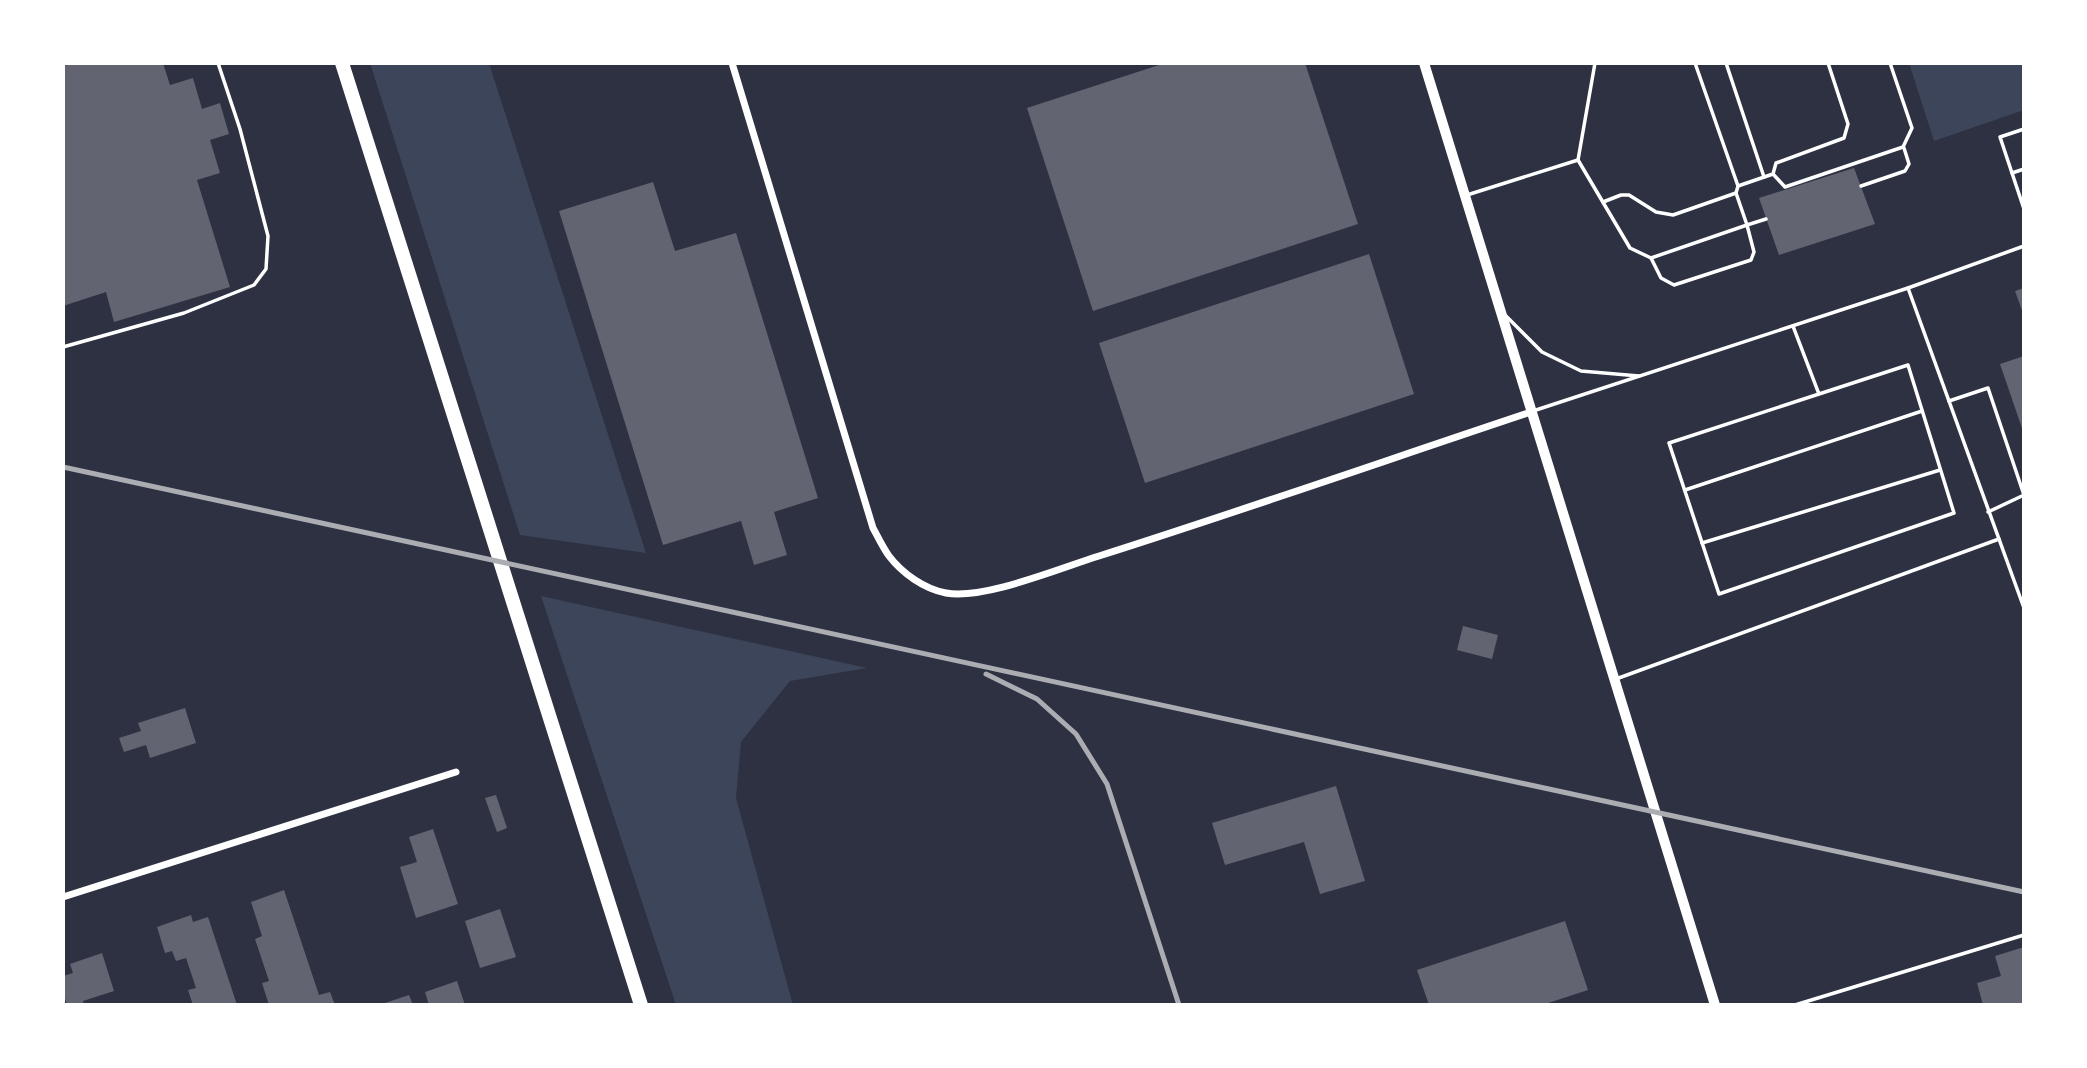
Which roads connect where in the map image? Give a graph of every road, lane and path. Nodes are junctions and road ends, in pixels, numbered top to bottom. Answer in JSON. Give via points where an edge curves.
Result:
{"nodes":[{"id":1,"x":218,"y":63,"type":"edge"},
{"id":2,"x":342,"y":63,"type":"edge"},
{"id":3,"x":732,"y":63,"type":"edge"},
{"id":4,"x":1424,"y":63,"type":"edge"},
{"id":5,"x":1595,"y":63,"type":"edge"},
{"id":6,"x":1695,"y":63,"type":"edge"},
{"id":7,"x":1726,"y":63,"type":"edge"},
{"id":8,"x":1828,"y":63,"type":"edge"},
{"id":9,"x":1890,"y":63,"type":"edge"},
{"id":10,"x":2024,"y":129,"type":"edge"},
{"id":11,"x":1903,"y":147,"type":"junction"},
{"id":12,"x":1578,"y":160,"type":"junction"},
{"id":13,"x":2024,"y":169,"type":"edge"},
{"id":14,"x":2012,"y":173,"type":"junction"},
{"id":15,"x":1773,"y":174,"type":"junction"},
{"id":16,"x":1764,"y":177,"type":"junction"},
{"id":17,"x":1738,"y":186,"type":"junction"},
{"id":18,"x":1861,"y":186,"type":"dead end"},
{"id":19,"x":1736,"y":193,"type":"junction"},
{"id":20,"x":1465,"y":195,"type":"junction"},
{"id":21,"x":1603,"y":202,"type":"junction"},
{"id":22,"x":2024,"y":209,"type":"edge"},
{"id":23,"x":1766,"y":219,"type":"dead end"},
{"id":24,"x":1747,"y":226,"type":"junction"},
{"id":25,"x":2024,"y":246,"type":"edge"},
{"id":26,"x":1651,"y":258,"type":"junction"},
{"id":27,"x":1908,"y":288,"type":"junction"},
{"id":28,"x":1500,"y":310,"type":"junction"},
{"id":29,"x":1793,"y":326,"type":"junction"},
{"id":30,"x":63,"y":347,"type":"edge"},
{"id":31,"x":1641,"y":376,"type":"junction"},
{"id":32,"x":1819,"y":394,"type":"junction"},
{"id":33,"x":1949,"y":401,"type":"junction"},
{"id":34,"x":1922,"y":411,"type":"junction"},
{"id":35,"x":1531,"y":412,"type":"junction"},
{"id":36,"x":1940,"y":470,"type":"junction"},
{"id":37,"x":1685,"y":490,"type":"junction"},
{"id":38,"x":2024,"y":495,"type":"edge"},
{"id":39,"x":1988,"y":512,"type":"junction"},
{"id":40,"x":1999,"y":539,"type":"junction"},
{"id":41,"x":1702,"y":543,"type":"junction"},
{"id":42,"x":2024,"y":608,"type":"edge"},
{"id":43,"x":1614,"y":680,"type":"junction"},
{"id":44,"x":456,"y":772,"type":"dead end"},
{"id":45,"x":63,"y":897,"type":"edge"},
{"id":46,"x":2024,"y":934,"type":"edge"},
{"id":47,"x":642,"y":1005,"type":"edge"},
{"id":48,"x":1714,"y":1005,"type":"edge"},
{"id":49,"x":1795,"y":1005,"type":"edge"}],
"edges":[{"from":1,"to":30,"type":"lane","via":[[268,236],[266,269],[254,285],[184,313]]},
{"from":2,"to":47,"type":"highway"},
{"from":3,"to":35,"type":"street","via":[[873,528],[889,556],[926,587],[946,593],[1001,587]]},
{"from":4,"to":20,"type":"main road"},
{"from":5,"to":12,"type":"lane"},
{"from":6,"to":17,"type":"lane"},
{"from":7,"to":16,"type":"lane"},
{"from":8,"to":15,"type":"lane","via":[[1849,124],[1844,138],[1776,163]]},
{"from":9,"to":11,"type":"lane","via":[[1912,128]]},
{"from":10,"to":14,"type":"lane","via":[[2000,137]]},
{"from":11,"to":15,"type":"lane","via":[[1785,187]]},
{"from":11,"to":18,"type":"lane","via":[[1909,164],[1905,171]]},
{"from":12,"to":20,"type":"lane"},
{"from":12,"to":21,"type":"lane"},
{"from":13,"to":14,"type":"lane"},
{"from":14,"to":22,"type":"lane"},
{"from":15,"to":16,"type":"lane"},
{"from":16,"to":17,"type":"lane"},
{"from":17,"to":19,"type":"lane"},
{"from":19,"to":21,"type":"lane","via":[[1673,215],[1656,212],[1629,195]]},
{"from":19,"to":24,"type":"lane"},
{"from":20,"to":28,"type":"main road"},
{"from":21,"to":26,"type":"lane","via":[[1630,248]]},
{"from":23,"to":24,"type":"lane"},
{"from":24,"to":26,"type":"lane"},
{"from":24,"to":26,"type":"lane","via":[[1754,251],[1751,260],[1674,285],[1661,278]]},
{"from":25,"to":27,"type":"lane"},
{"from":27,"to":29,"type":"lane"},
{"from":27,"to":33,"type":"lane"},
{"from":28,"to":31,"type":"lane","via":[[1542,352],[1581,371]]},
{"from":28,"to":35,"type":"main road"},
{"from":29,"to":31,"type":"lane"},
{"from":29,"to":32,"type":"lane"},
{"from":31,"to":35,"type":"lane"},
{"from":32,"to":34,"type":"lane","via":[[1908,365]]},
{"from":32,"to":37,"type":"lane","via":[[1669,443]]},
{"from":33,"to":38,"type":"lane","via":[[1988,388]]},
{"from":33,"to":39,"type":"lane"},
{"from":34,"to":36,"type":"lane"},
{"from":34,"to":37,"type":"lane"},
{"from":35,"to":43,"type":"main road"},
{"from":36,"to":41,"type":"lane"},
{"from":36,"to":41,"type":"lane","via":[[1954,513],[1719,594]]},
{"from":37,"to":41,"type":"lane"},
{"from":38,"to":39,"type":"lane"},
{"from":39,"to":40,"type":"lane"},
{"from":40,"to":42,"type":"lane"},
{"from":40,"to":43,"type":"lane"},
{"from":43,"to":48,"type":"main road"},
{"from":44,"to":45,"type":"street"},
{"from":46,"to":49,"type":"lane"}]}
